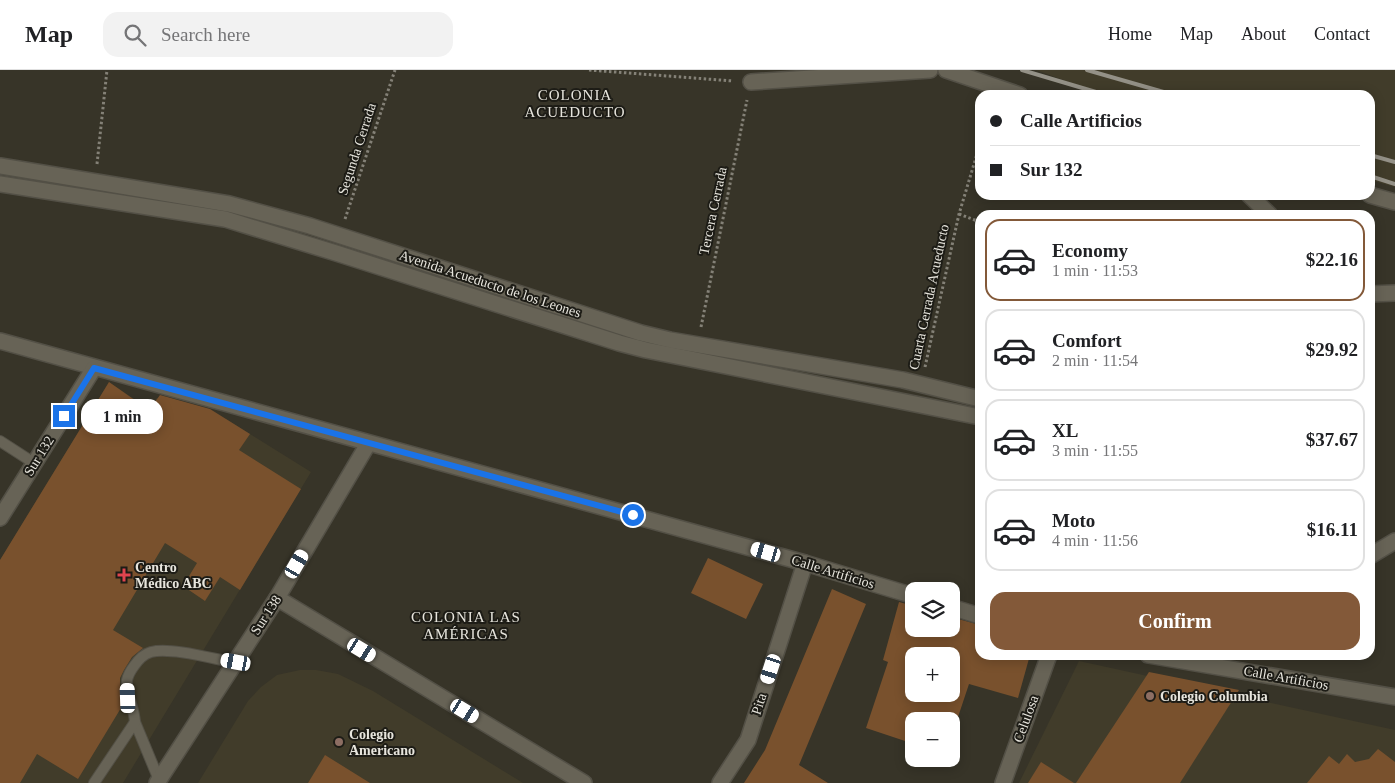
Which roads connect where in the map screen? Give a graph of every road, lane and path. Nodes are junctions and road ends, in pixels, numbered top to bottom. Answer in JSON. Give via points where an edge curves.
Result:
{"nodes":[{"id":1,"x":107,"y":70,"type":"edge"},
{"id":2,"x":395,"y":70,"type":"edge"},
{"id":3,"x":589,"y":70,"type":"edge"},
{"id":4,"x":930,"y":70,"type":"edge"},
{"id":5,"x":946,"y":70,"type":"edge"},
{"id":6,"x":751,"y":82,"type":"junction"},
{"id":7,"x":1005,"y":90,"type":"edge"},
{"id":8,"x":975,"y":161,"type":"edge"},
{"id":9,"x":0,"y":166,"type":"edge"},
{"id":10,"x":95,"y":182,"type":"junction"},
{"id":11,"x":0,"y":184,"type":"edge"},
{"id":12,"x":1375,"y":196,"type":"edge"},
{"id":13,"x":1254,"y":200,"type":"edge"},
{"id":14,"x":1395,"y":202,"type":"edge"},
{"id":15,"x":1265,"y":210,"type":"edge"},
{"id":16,"x":959,"y":214,"type":"junction"},
{"id":17,"x":975,"y":220,"type":"edge"},
{"id":18,"x":340,"y":236,"type":"junction"},
{"id":19,"x":1395,"y":293,"type":"edge"},
{"id":20,"x":1375,"y":294,"type":"edge"},
{"id":21,"x":0,"y":341,"type":"edge"},
{"id":22,"x":697,"y":345,"type":"junction"},
{"id":23,"x":94,"y":368,"type":"junction"},
{"id":24,"x":921,"y":385,"type":"junction"},
{"id":25,"x":975,"y":398,"type":"edge"},
{"id":26,"x":975,"y":416,"type":"edge"},
{"id":27,"x":0,"y":441,"type":"edge"},
{"id":28,"x":368,"y":444,"type":"junction"},
{"id":29,"x":34,"y":463,"type":"junction"},
{"id":30,"x":0,"y":518,"type":"edge"},
{"id":31,"x":1395,"y":541,"type":"edge"},
{"id":32,"x":1375,"y":553,"type":"edge"},
{"id":33,"x":805,"y":563,"type":"junction"},
{"id":34,"x":905,"y":593,"type":"edge"},
{"id":35,"x":277,"y":598,"type":"junction"},
{"id":36,"x":960,"y":610,"type":"edge"},
{"id":37,"x":975,"y":614,"type":"edge"},
{"id":38,"x":1047,"y":660,"type":"edge"},
{"id":39,"x":1177,"y":660,"type":"edge"},
{"id":40,"x":236,"y":662,"type":"junction"},
{"id":41,"x":1395,"y":697,"type":"edge"},
{"id":42,"x":135,"y":722,"type":"junction"},
{"id":43,"x":158,"y":781,"type":"edge"},
{"id":44,"x":94,"y":783,"type":"edge"},
{"id":45,"x":584,"y":783,"type":"edge"},
{"id":46,"x":720,"y":783,"type":"edge"},
{"id":47,"x":1002,"y":783,"type":"edge"}],
"edges":[{"from":1,"to":10,"type":"path"},
{"from":2,"to":18,"type":"path","name":"Segunda Cerrada"},
{"from":3,"to":6,"type":"path"},
{"from":4,"to":6,"type":"street"},
{"from":5,"to":7,"type":"street"},
{"from":6,"to":22,"type":"path","name":"Tercera Cerrada"},
{"from":8,"to":16,"type":"path","name":"Cuarta Cerrada Acueducto"},
{"from":9,"to":10,"type":"street","name":"Avenida Acueducto de los Leones"},
{"from":10,"to":18,"type":"street","name":"Avenida Acueducto de los Leones","via":[[229,204]]},
{"from":11,"to":26,"type":"street","name":"Avenida Acueducto de los Leones","via":[[225,219],[619,343]]},
{"from":12,"to":14,"type":"street"},
{"from":13,"to":15,"type":"street"},
{"from":16,"to":17,"type":"path"},
{"from":16,"to":24,"type":"path","name":"Cuarta Cerrada Acueducto"},
{"from":18,"to":22,"type":"street","name":"Avenida Acueducto de los Leones","via":[[641,333]]},
{"from":19,"to":20,"type":"street"},
{"from":21,"to":23,"type":"street","name":"Calle Artificios"},
{"from":22,"to":24,"type":"street","name":"Avenida Acueducto de los Leones"},
{"from":23,"to":28,"type":"street","name":"Calle Artificios"},
{"from":23,"to":29,"type":"street","name":"Sur 132"},
{"from":24,"to":25,"type":"street","name":"Avenida Acueducto de los Leones"},
{"from":27,"to":29,"type":"lane"},
{"from":28,"to":33,"type":"street","name":"Calle Artificios"},
{"from":28,"to":35,"type":"street","name":"Sur 138"},
{"from":29,"to":30,"type":"street","name":"Sur 132"},
{"from":31,"to":32,"type":"street"},
{"from":33,"to":34,"type":"street","name":"Calle Artificios"},
{"from":33,"to":46,"type":"street","name":"Pita","via":[[748,740]]},
{"from":35,"to":40,"type":"street","name":"Sur 138"},
{"from":35,"to":45,"type":"street"},
{"from":36,"to":37,"type":"street"},
{"from":38,"to":47,"type":"street","name":"Celulosa"},
{"from":39,"to":41,"type":"street","name":"Calle Artificios"},
{"from":40,"to":42,"type":"lane","via":[[165,650],[150,652],[139,659],[127,678],[128,698]]},
{"from":40,"to":43,"type":"street","name":"Sur 138"},
{"from":42,"to":43,"type":"lane"},
{"from":42,"to":44,"type":"lane"}]}
